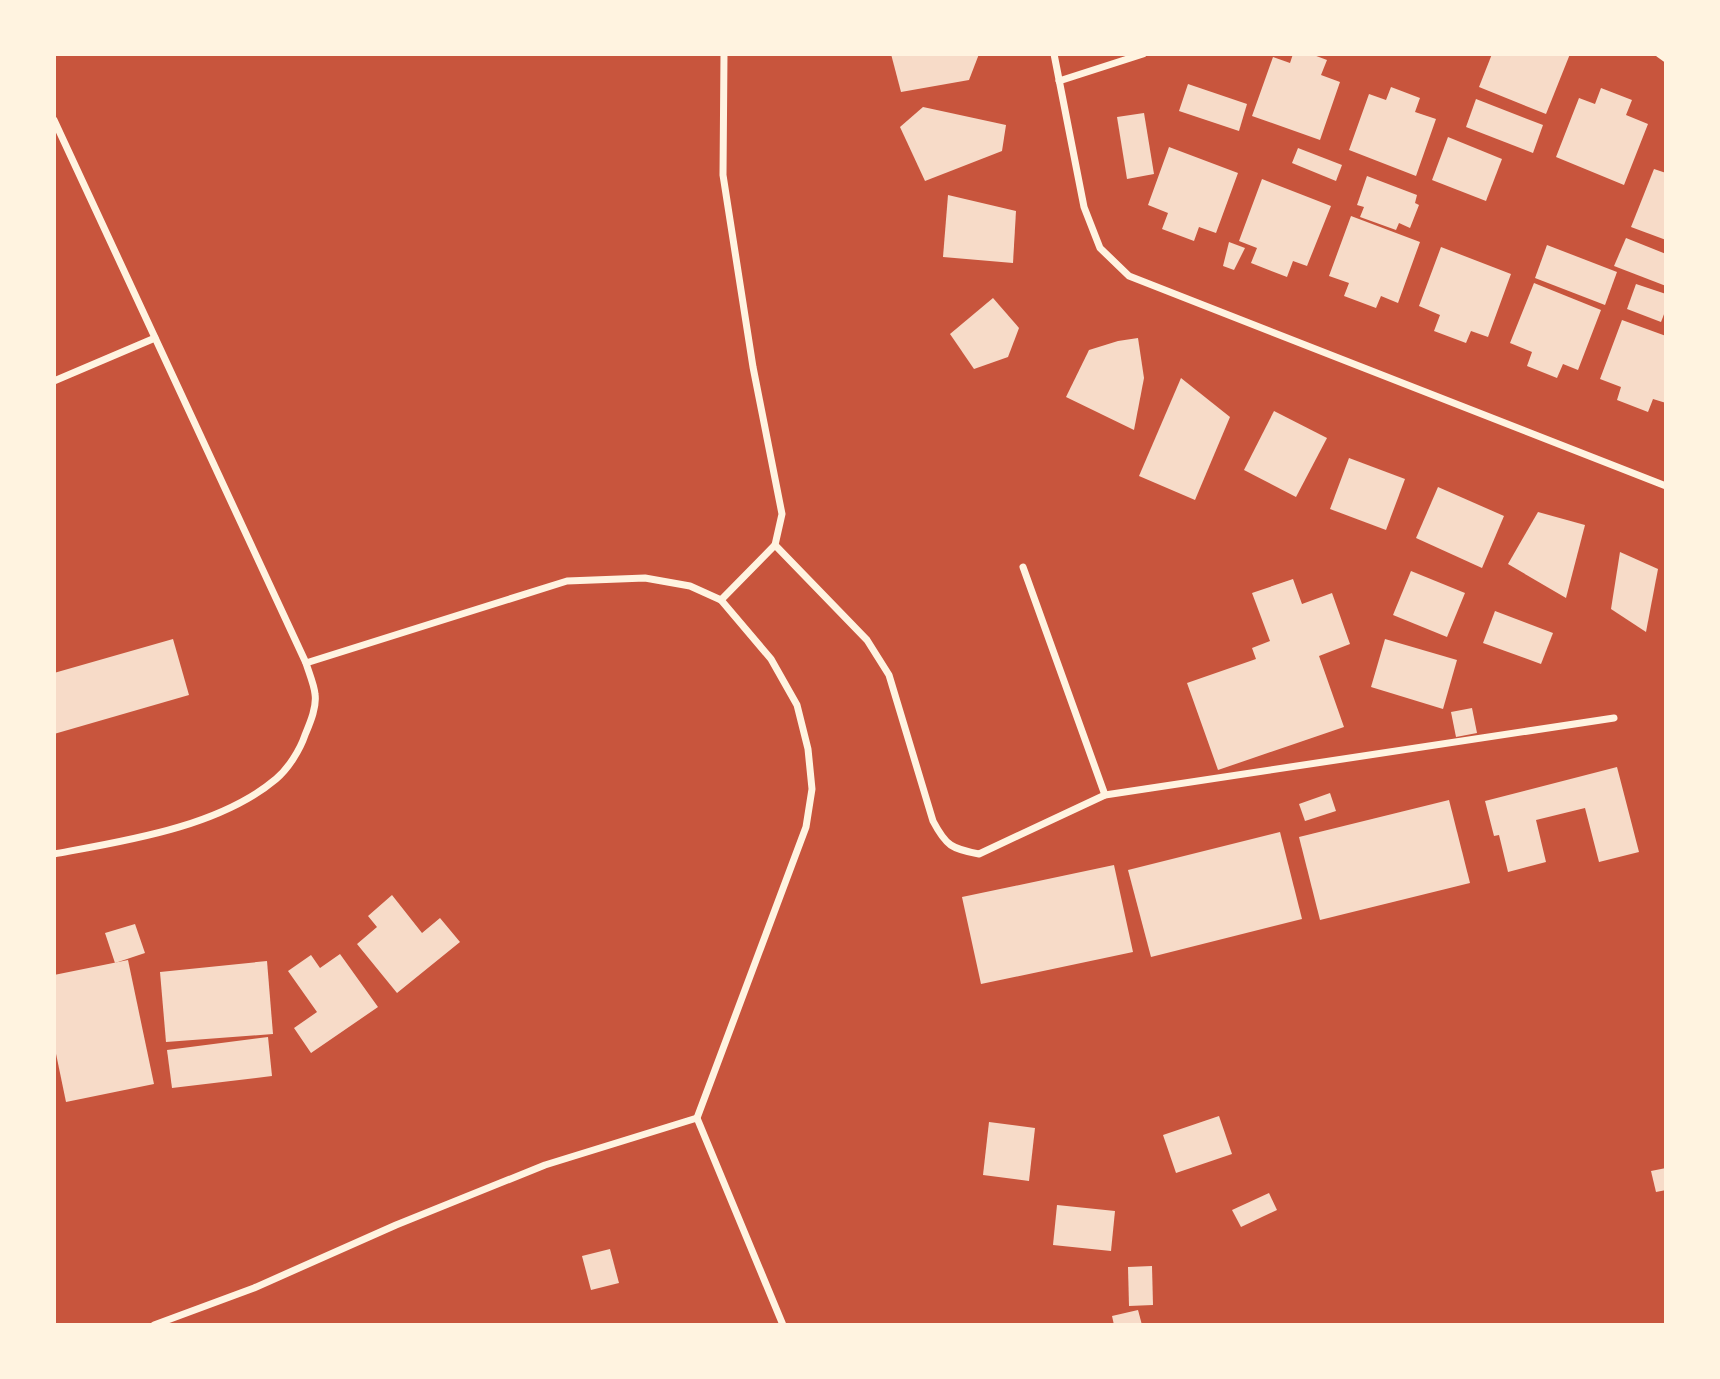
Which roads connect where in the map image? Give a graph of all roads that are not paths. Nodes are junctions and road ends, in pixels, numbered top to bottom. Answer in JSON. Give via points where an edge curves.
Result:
{"nodes":[{"id":1,"x":724,"y":54,"type":"edge"},
{"id":2,"x":1054,"y":54,"type":"edge"},
{"id":3,"x":1143,"y":54,"type":"edge"},
{"id":4,"x":1659,"y":54,"type":"edge"},
{"id":5,"x":1666,"y":59,"type":"edge"},
{"id":6,"x":1059,"y":81,"type":"junction"},
{"id":7,"x":54,"y":120,"type":"edge"},
{"id":8,"x":155,"y":338,"type":"junction"},
{"id":9,"x":54,"y":381,"type":"edge"},
{"id":10,"x":1666,"y":486,"type":"edge"},
{"id":11,"x":775,"y":545,"type":"junction"},
{"id":12,"x":1023,"y":567,"type":"dead end"},
{"id":13,"x":721,"y":600,"type":"junction"},
{"id":14,"x":306,"y":663,"type":"junction"},
{"id":15,"x":1614,"y":718,"type":"dead end"},
{"id":16,"x":1105,"y":795,"type":"junction"},
{"id":17,"x":54,"y":854,"type":"edge"},
{"id":18,"x":697,"y":1118,"type":"junction"},
{"id":19,"x":154,"y":1325,"type":"edge"},
{"id":20,"x":783,"y":1325,"type":"edge"}],
"edges":[{"from":1,"to":11,"type":"street","via":[[723,175],[782,514]]},
{"from":2,"to":6,"type":"street"},
{"from":3,"to":6,"type":"street"},
{"from":4,"to":5,"type":"street"},
{"from":6,"to":10,"type":"street","via":[[1084,207],[1100,248],[1129,276]]},
{"from":7,"to":8,"type":"street"},
{"from":8,"to":9,"type":"street"},
{"from":8,"to":14,"type":"street"},
{"from":11,"to":13,"type":"street"},
{"from":11,"to":16,"type":"street","via":[[867,640],[890,675],[933,821],[943,840],[957,850],[979,853]]},
{"from":12,"to":16,"type":"street"},
{"from":13,"to":14,"type":"street","via":[[690,586],[645,579],[567,581]]},
{"from":13,"to":18,"type":"street","via":[[771,659],[797,705],[812,789],[806,827]]},
{"from":14,"to":17,"type":"street","via":[[316,695],[311,720],[301,746],[277,778],[244,800],[197,820],[144,837]]},
{"from":15,"to":16,"type":"street"},
{"from":18,"to":19,"type":"street","via":[[545,1165],[254,1288]]},
{"from":18,"to":20,"type":"street"}]}
